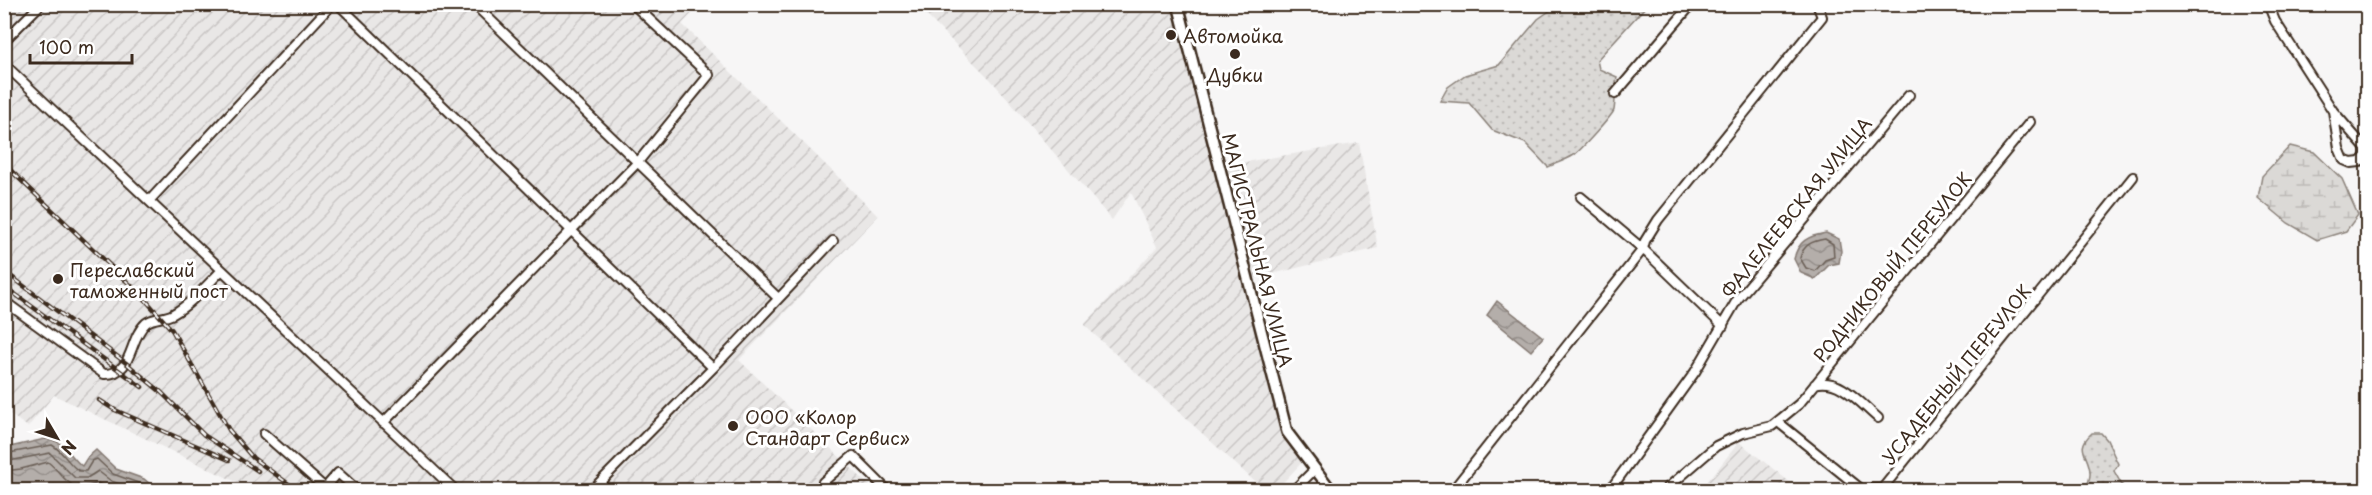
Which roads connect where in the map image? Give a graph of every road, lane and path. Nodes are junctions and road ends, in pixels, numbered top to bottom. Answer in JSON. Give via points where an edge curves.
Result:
{"nodes":[{"id":1,"x":41,"y":4,"type":"edge"},
{"id":2,"x":333,"y":4,"type":"edge"},
{"id":3,"x":339,"y":4,"type":"edge"},
{"id":4,"x":474,"y":4,"type":"edge"},
{"id":5,"x":633,"y":4,"type":"edge"},
{"id":6,"x":1178,"y":4,"type":"edge"},
{"id":7,"x":1692,"y":4,"type":"edge"},
{"id":8,"x":1817,"y":4,"type":"edge"},
{"id":9,"x":2268,"y":4,"type":"edge"},
{"id":10,"x":4,"y":40,"type":"edge"},
{"id":11,"x":4,"y":64,"type":"edge"},
{"id":12,"x":1615,"y":94,"type":"dead end"},
{"id":13,"x":1909,"y":95,"type":"dead end"},
{"id":14,"x":2332,"y":111,"type":"junction"},
{"id":15,"x":2030,"y":122,"type":"dead end"},
{"id":16,"x":638,"y":162,"type":"junction"},
{"id":17,"x":2133,"y":177,"type":"dead end"},
{"id":18,"x":1581,"y":197,"type":"dead end"},
{"id":19,"x":150,"y":201,"type":"junction"},
{"id":20,"x":572,"y":229,"type":"junction"},
{"id":21,"x":833,"y":241,"type":"dead end"},
{"id":22,"x":1644,"y":245,"type":"junction"},
{"id":23,"x":222,"y":270,"type":"junction"},
{"id":24,"x":778,"y":298,"type":"junction"},
{"id":25,"x":4,"y":301,"type":"edge"},
{"id":26,"x":1723,"y":326,"type":"junction"},
{"id":27,"x":713,"y":368,"type":"junction"},
{"id":28,"x":1815,"y":384,"type":"junction"},
{"id":29,"x":1878,"y":418,"type":"dead end"},
{"id":30,"x":383,"y":423,"type":"junction"},
{"id":31,"x":1775,"y":424,"type":"junction"},
{"id":32,"x":264,"y":434,"type":"dead end"},
{"id":33,"x":1315,"y":469,"type":"junction"},
{"id":34,"x":823,"y":482,"type":"dead end"},
{"id":35,"x":357,"y":490,"type":"edge"},
{"id":36,"x":455,"y":490,"type":"edge"},
{"id":37,"x":594,"y":490,"type":"edge"},
{"id":38,"x":887,"y":490,"type":"edge"},
{"id":39,"x":1294,"y":490,"type":"edge"},
{"id":40,"x":1331,"y":490,"type":"edge"},
{"id":41,"x":1454,"y":490,"type":"edge"},
{"id":42,"x":1610,"y":490,"type":"edge"},
{"id":43,"x":1665,"y":490,"type":"edge"}],
"edges":[{"from":1,"to":10,"type":"street"},
{"from":2,"to":19,"type":"street"},
{"from":3,"to":20,"type":"street"},
{"from":4,"to":16,"type":"street"},
{"from":5,"to":16,"type":"street","via":[[709,75]]},
{"from":6,"to":33,"type":"street","name":"МАГИСТРАЛЬНАЯ УЛИЦА","via":[[1287,432]]},
{"from":7,"to":12,"type":"street"},
{"from":8,"to":22,"type":"street","via":[[1822,17],[1658,220]]},
{"from":9,"to":14,"type":"street"},
{"from":11,"to":19,"type":"street"},
{"from":13,"to":26,"type":"street","name":"ФАЛЕЛЕЕВСКАЯ УЛИЦА","via":[[1737,300]]},
{"from":14,"to":14,"type":"street","via":[[2344,160],[2360,162],[2366,149]]},
{"from":15,"to":28,"type":"street","name":"РОДНИКОВЫЙ ПЕРЕУЛОК"},
{"from":16,"to":20,"type":"street"},
{"from":16,"to":24,"type":"street"},
{"from":17,"to":31,"type":"street","name":"УСАДЕБНЫЙ ПЕРЕУЛОК","via":[[1882,489],[1861,489]]},
{"from":18,"to":22,"type":"street"},
{"from":19,"to":23,"type":"street"},
{"from":20,"to":27,"type":"street"},
{"from":20,"to":30,"type":"street"},
{"from":21,"to":24,"type":"street"},
{"from":22,"to":26,"type":"street"},
{"from":22,"to":41,"type":"street"},
{"from":23,"to":25,"type":"street","via":[[181,309],[147,323],[126,363],[111,374],[104,374]]},
{"from":23,"to":30,"type":"street"},
{"from":24,"to":27,"type":"street"},
{"from":26,"to":42,"type":"street","name":"ФАЛЕЛЕЕВСКАЯ УЛИЦА","via":[[1695,372]]},
{"from":27,"to":37,"type":"street"},
{"from":28,"to":29,"type":"street","via":[[1827,381],[1842,387]]},
{"from":28,"to":31,"type":"street","name":"РОДНИКОВЫЙ ПЕРЕУЛОК"},
{"from":30,"to":36,"type":"street"},
{"from":31,"to":43,"type":"street","via":[[1716,446]]},
{"from":32,"to":35,"type":"street","via":[[325,488],[338,473]]},
{"from":33,"to":39,"type":"street"},
{"from":33,"to":40,"type":"street","name":"МАГИСТРАЛЬНАЯ УЛИЦА"},
{"from":34,"to":38,"type":"street","via":[[853,456]]}]}
